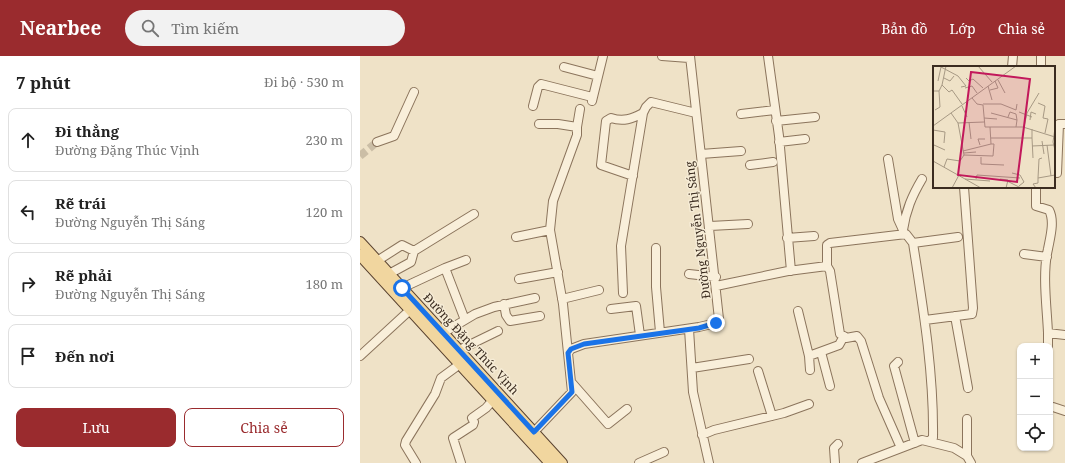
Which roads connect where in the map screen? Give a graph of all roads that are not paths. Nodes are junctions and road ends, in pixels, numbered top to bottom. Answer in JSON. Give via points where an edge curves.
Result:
{"nodes":[{"id":1,"x":603,"y":56,"type":"edge"},
{"id":2,"x":662,"y":56,"type":"edge"},
{"id":3,"x":768,"y":56,"type":"edge"},
{"id":4,"x":1013,"y":56,"type":"edge"},
{"id":5,"x":690,"y":57,"type":"edge"},
{"id":6,"x":1012,"y":66,"type":"edge"},
{"id":7,"x":564,"y":67,"type":"dead end"},
{"id":8,"x":598,"y":76,"type":"junction"},
{"id":9,"x":414,"y":92,"type":"dead end"},
{"id":10,"x":533,"y":106,"type":"dead end"},
{"id":11,"x":580,"y":109,"type":"dead end"},
{"id":12,"x":775,"y":110,"type":"junction"},
{"id":13,"x":643,"y":113,"type":"junction"},
{"id":14,"x":696,"y":113,"type":"junction"},
{"id":15,"x":741,"y":114,"type":"dead end"},
{"id":16,"x":815,"y":117,"type":"dead end"},
{"id":17,"x":776,"y":121,"type":"junction"},
{"id":18,"x":539,"y":124,"type":"dead end"},
{"id":19,"x":1065,"y":124,"type":"edge"},
{"id":20,"x":577,"y":127,"type":"junction"},
{"id":21,"x":805,"y":139,"type":"dead end"},
{"id":22,"x":377,"y":142,"type":"tunnel mouth"},
{"id":23,"x":779,"y":142,"type":"junction"},
{"id":24,"x":741,"y":151,"type":"dead end"},
{"id":25,"x":701,"y":154,"type":"junction"},
{"id":26,"x":888,"y":159,"type":"dead end"},
{"id":27,"x":773,"y":162,"type":"dead end"},
{"id":28,"x":750,"y":165,"type":"dead end"},
{"id":29,"x":1057,"y":173,"type":"dead end"},
{"id":30,"x":633,"y":176,"type":"junction"},
{"id":31,"x":922,"y":179,"type":"dead end"},
{"id":32,"x":964,"y":188,"type":"edge"},
{"id":33,"x":1036,"y":188,"type":"edge"},
{"id":34,"x":474,"y":214,"type":"dead end"},
{"id":35,"x":748,"y":224,"type":"dead end"},
{"id":36,"x":710,"y":226,"type":"junction"},
{"id":37,"x":550,"y":230,"type":"junction"},
{"id":38,"x":902,"y":232,"type":"junction"},
{"id":39,"x":814,"y":236,"type":"dead end"},
{"id":40,"x":516,"y":237,"type":"dead end"},
{"id":41,"x":958,"y":237,"type":"dead end"},
{"id":42,"x":787,"y":238,"type":"junction"},
{"id":43,"x":360,"y":242,"type":"edge"},
{"id":44,"x":913,"y":243,"type":"junction"},
{"id":45,"x":656,"y":248,"type":"dead end"},
{"id":46,"x":414,"y":251,"type":"junction"},
{"id":47,"x":1024,"y":254,"type":"dead end"},
{"id":48,"x":360,"y":255,"type":"edge"},
{"id":49,"x":1047,"y":257,"type":"junction"},
{"id":50,"x":466,"y":260,"type":"dead end"},
{"id":51,"x":377,"y":261,"type":"junction"},
{"id":52,"x":827,"y":266,"type":"junction"},
{"id":53,"x":444,"y":268,"type":"junction"},
{"id":54,"x":791,"y":271,"type":"junction"},
{"id":55,"x":558,"y":272,"type":"junction"},
{"id":56,"x":389,"y":274,"type":"junction"},
{"id":57,"x":689,"y":274,"type":"dead end"},
{"id":58,"x":519,"y":279,"type":"dead end"},
{"id":59,"x":716,"y":281,"type":"junction"},
{"id":60,"x":402,"y":288,"type":"junction"},
{"id":61,"x":599,"y":290,"type":"dead end"},
{"id":62,"x":623,"y":293,"type":"dead end"},
{"id":63,"x":535,"y":298,"type":"dead end"},
{"id":64,"x":562,"y":299,"type":"junction"},
{"id":65,"x":504,"y":304,"type":"junction"},
{"id":66,"x":414,"y":307,"type":"junction"},
{"id":67,"x":611,"y":309,"type":"dead end"},
{"id":68,"x":798,"y":311,"type":"dead end"},
{"id":69,"x":540,"y":316,"type":"dead end"},
{"id":70,"x":956,"y":316,"type":"junction"},
{"id":71,"x":465,"y":320,"type":"junction"},
{"id":72,"x":925,"y":320,"type":"junction"},
{"id":73,"x":689,"y":329,"type":"junction"},
{"id":74,"x":498,"y":332,"type":"dead end"},
{"id":75,"x":660,"y":332,"type":"junction"},
{"id":76,"x":443,"y":333,"type":"junction"},
{"id":77,"x":1048,"y":333,"type":"junction"},
{"id":78,"x":640,"y":335,"type":"junction"},
{"id":79,"x":1065,"y":335,"type":"edge"},
{"id":80,"x":844,"y":336,"type":"junction"},
{"id":81,"x":1048,"y":343,"type":"edge"},
{"id":82,"x":459,"y":350,"type":"junction"},
{"id":83,"x":821,"y":352,"type":"junction"},
{"id":84,"x":568,"y":353,"type":"junction"},
{"id":85,"x":360,"y":356,"type":"edge"},
{"id":86,"x":809,"y":356,"type":"junction"},
{"id":87,"x":749,"y":359,"type":"dead end"},
{"id":88,"x":898,"y":362,"type":"dead end"},
{"id":89,"x":460,"y":364,"type":"junction"},
{"id":90,"x":692,"y":368,"type":"junction"},
{"id":91,"x":810,"y":370,"type":"dead end"},
{"id":92,"x":758,"y":371,"type":"dead end"},
{"id":93,"x":571,"y":382,"type":"junction"},
{"id":94,"x":830,"y":386,"type":"dead end"},
{"id":95,"x":968,"y":388,"type":"dead end"},
{"id":96,"x":493,"y":400,"type":"junction"},
{"id":97,"x":809,"y":404,"type":"dead end"},
{"id":98,"x":1053,"y":407,"type":"dead end"},
{"id":99,"x":627,"y":410,"type":"dead end"},
{"id":100,"x":1065,"y":411,"type":"edge"},
{"id":101,"x":772,"y":416,"type":"junction"},
{"id":102,"x":967,"y":420,"type":"dead end"},
{"id":103,"x":534,"y":432,"type":"junction"},
{"id":104,"x":702,"y":435,"type":"junction"},
{"id":105,"x":929,"y":441,"type":"junction"},
{"id":106,"x":915,"y":443,"type":"junction"},
{"id":107,"x":838,"y":444,"type":"dead end"},
{"id":108,"x":901,"y":448,"type":"junction"},
{"id":109,"x":664,"y":452,"type":"dead end"},
{"id":110,"x":969,"y":460,"type":"edge"},
{"id":111,"x":416,"y":463,"type":"edge"},
{"id":112,"x":462,"y":463,"type":"edge"},
{"id":113,"x":550,"y":463,"type":"edge"},
{"id":114,"x":562,"y":463,"type":"edge"},
{"id":115,"x":639,"y":463,"type":"edge"},
{"id":116,"x":709,"y":463,"type":"edge"},
{"id":117,"x":835,"y":463,"type":"edge"},
{"id":118,"x":862,"y":463,"type":"edge"}],
"edges":[{"from":1,"to":8,"type":"street"},
{"from":2,"to":5,"type":"street"},
{"from":3,"to":12,"type":"street"},
{"from":4,"to":6,"type":"street"},
{"from":5,"to":14,"type":"street","name":"Đường Nguyễn Thị Sáng"},
{"from":7,"to":8,"type":"street"},
{"from":8,"to":10,"type":"street","via":[[592,99],[539,84]]},
{"from":9,"to":22,"type":"street","via":[[394,136]]},
{"from":11,"to":20,"type":"street"},
{"from":12,"to":15,"type":"street"},
{"from":12,"to":17,"type":"street"},
{"from":13,"to":14,"type":"street","via":[[652,102]]},
{"from":13,"to":30,"type":"street"},
{"from":13,"to":30,"type":"street","via":[[623,121],[611,118],[606,121],[601,165]]},
{"from":14,"to":25,"type":"street","name":"Đường Nguyễn Thị Sáng"},
{"from":16,"to":17,"type":"street"},
{"from":17,"to":23,"type":"street"},
{"from":18,"to":20,"type":"street"},
{"from":19,"to":29,"type":"street","via":[[1059,124]]},
{"from":20,"to":37,"type":"street","via":[[553,201]]},
{"from":21,"to":23,"type":"street"},
{"from":23,"to":42,"type":"street"},
{"from":24,"to":25,"type":"street"},
{"from":25,"to":36,"type":"street","name":"Đường Nguyễn Thị Sáng"},
{"from":26,"to":38,"type":"street"},
{"from":27,"to":28,"type":"street"},
{"from":30,"to":62,"type":"street","via":[[621,246]]},
{"from":31,"to":38,"type":"street","via":[[910,201]]},
{"from":32,"to":70,"type":"street","via":[[973,308],[972,314]]},
{"from":33,"to":49,"type":"street","via":[[1036,206],[1049,210],[1051,214],[1051,238]]},
{"from":34,"to":46,"type":"street"},
{"from":35,"to":36,"type":"street"},
{"from":36,"to":59,"type":"street","name":"Đường Nguyễn Thị Sáng"},
{"from":37,"to":40,"type":"street"},
{"from":37,"to":55,"type":"street"},
{"from":38,"to":44,"type":"street"},
{"from":38,"to":52,"type":"street","via":[[830,243],[827,245]]},
{"from":39,"to":42,"type":"street"},
{"from":41,"to":44,"type":"street"},
{"from":42,"to":54,"type":"street"},
{"from":43,"to":51,"type":"main road","name":"Đường Đặng Thúc Vịnh"},
{"from":44,"to":72,"type":"street"},
{"from":45,"to":75,"type":"street"},
{"from":46,"to":51,"type":"street","via":[[402,245]]},
{"from":46,"to":56,"type":"street","via":[[410,262]]},
{"from":47,"to":49,"type":"street"},
{"from":48,"to":66,"type":"main road","name":"Đường Đặng Thúc Vịnh"},
{"from":49,"to":77,"type":"street"},
{"from":50,"to":53,"type":"street"},
{"from":51,"to":56,"type":"main road","name":"Đường Đặng Thúc Vịnh"},
{"from":52,"to":54,"type":"street"},
{"from":52,"to":80,"type":"street","via":[[830,271],[840,334]]},
{"from":53,"to":60,"type":"street"},
{"from":53,"to":71,"type":"street"},
{"from":54,"to":59,"type":"street"},
{"from":55,"to":58,"type":"street"},
{"from":55,"to":64,"type":"street"},
{"from":56,"to":60,"type":"main road","name":"Đường Đặng Thúc Vịnh"},
{"from":57,"to":59,"type":"street"},
{"from":59,"to":73,"type":"street","name":"Đường Nguyễn Thị Sáng","via":[[720,324]]},
{"from":60,"to":66,"type":"main road","name":"Đường Đặng Thúc Vịnh"},
{"from":61,"to":64,"type":"street"},
{"from":63,"to":65,"type":"street"},
{"from":64,"to":84,"type":"street"},
{"from":65,"to":69,"type":"street","via":[[510,321]]},
{"from":65,"to":71,"type":"street"},
{"from":66,"to":76,"type":"main road","name":"Đường Đặng Thúc Vịnh"},
{"from":66,"to":85,"type":"street"},
{"from":66,"to":89,"type":"main road","name":"Đường Đặng Thúc Vịnh"},
{"from":67,"to":78,"type":"street","via":[[636,306]]},
{"from":68,"to":86,"type":"street"},
{"from":70,"to":72,"type":"street"},
{"from":70,"to":95,"type":"street"},
{"from":71,"to":76,"type":"street"},
{"from":72,"to":105,"type":"street","via":[[933,415],[933,438]]},
{"from":73,"to":75,"type":"street","name":"Đường Nguyễn Thị Sáng"},
{"from":73,"to":90,"type":"street"},
{"from":74,"to":82,"type":"street"},
{"from":75,"to":78,"type":"street","name":"Đường Nguyễn Thị Sáng"},
{"from":76,"to":82,"type":"main road","name":"Đường Đặng Thúc Vịnh"},
{"from":77,"to":79,"type":"street"},
{"from":77,"to":81,"type":"street"},
{"from":78,"to":84,"type":"street","name":"Đường Nguyễn Thị Sáng","via":[[584,344],[571,349]]},
{"from":80,"to":83,"type":"street","via":[[839,345]]},
{"from":80,"to":108,"type":"street","via":[[857,336],[861,341],[879,398]]},
{"from":82,"to":103,"type":"main road","name":"Đường Đặng Thúc Vịnh"},
{"from":83,"to":86,"type":"street"},
{"from":83,"to":94,"type":"street"},
{"from":84,"to":93,"type":"street"},
{"from":86,"to":91,"type":"street"},
{"from":87,"to":90,"type":"street"},
{"from":88,"to":106,"type":"street","via":[[894,366]]},
{"from":89,"to":96,"type":"main road","name":"Đường Đặng Thúc Vịnh"},
{"from":89,"to":111,"type":"street","via":[[441,378],[435,394],[406,441],[405,445]]},
{"from":90,"to":104,"type":"street","via":[[693,392]]},
{"from":92,"to":101,"type":"street"},
{"from":93,"to":99,"type":"street","via":[[608,424]]},
{"from":93,"to":103,"type":"street","via":[[572,392]]},
{"from":96,"to":112,"type":"street","via":[[472,418],[473,425],[453,438]]},
{"from":96,"to":113,"type":"main road","name":"Đường Đặng Thúc Vịnh"},
{"from":97,"to":101,"type":"street"},
{"from":98,"to":100,"type":"street"},
{"from":101,"to":104,"type":"street"},
{"from":102,"to":110,"type":"street"},
{"from":103,"to":114,"type":"main road","name":"Đường Đặng Thúc Vịnh"},
{"from":104,"to":116,"type":"street"},
{"from":105,"to":106,"type":"street"},
{"from":105,"to":110,"type":"street","via":[[954,448]]},
{"from":106,"to":108,"type":"street"},
{"from":107,"to":117,"type":"street","via":[[834,448]]},
{"from":108,"to":118,"type":"street"},
{"from":109,"to":115,"type":"street"}]}
